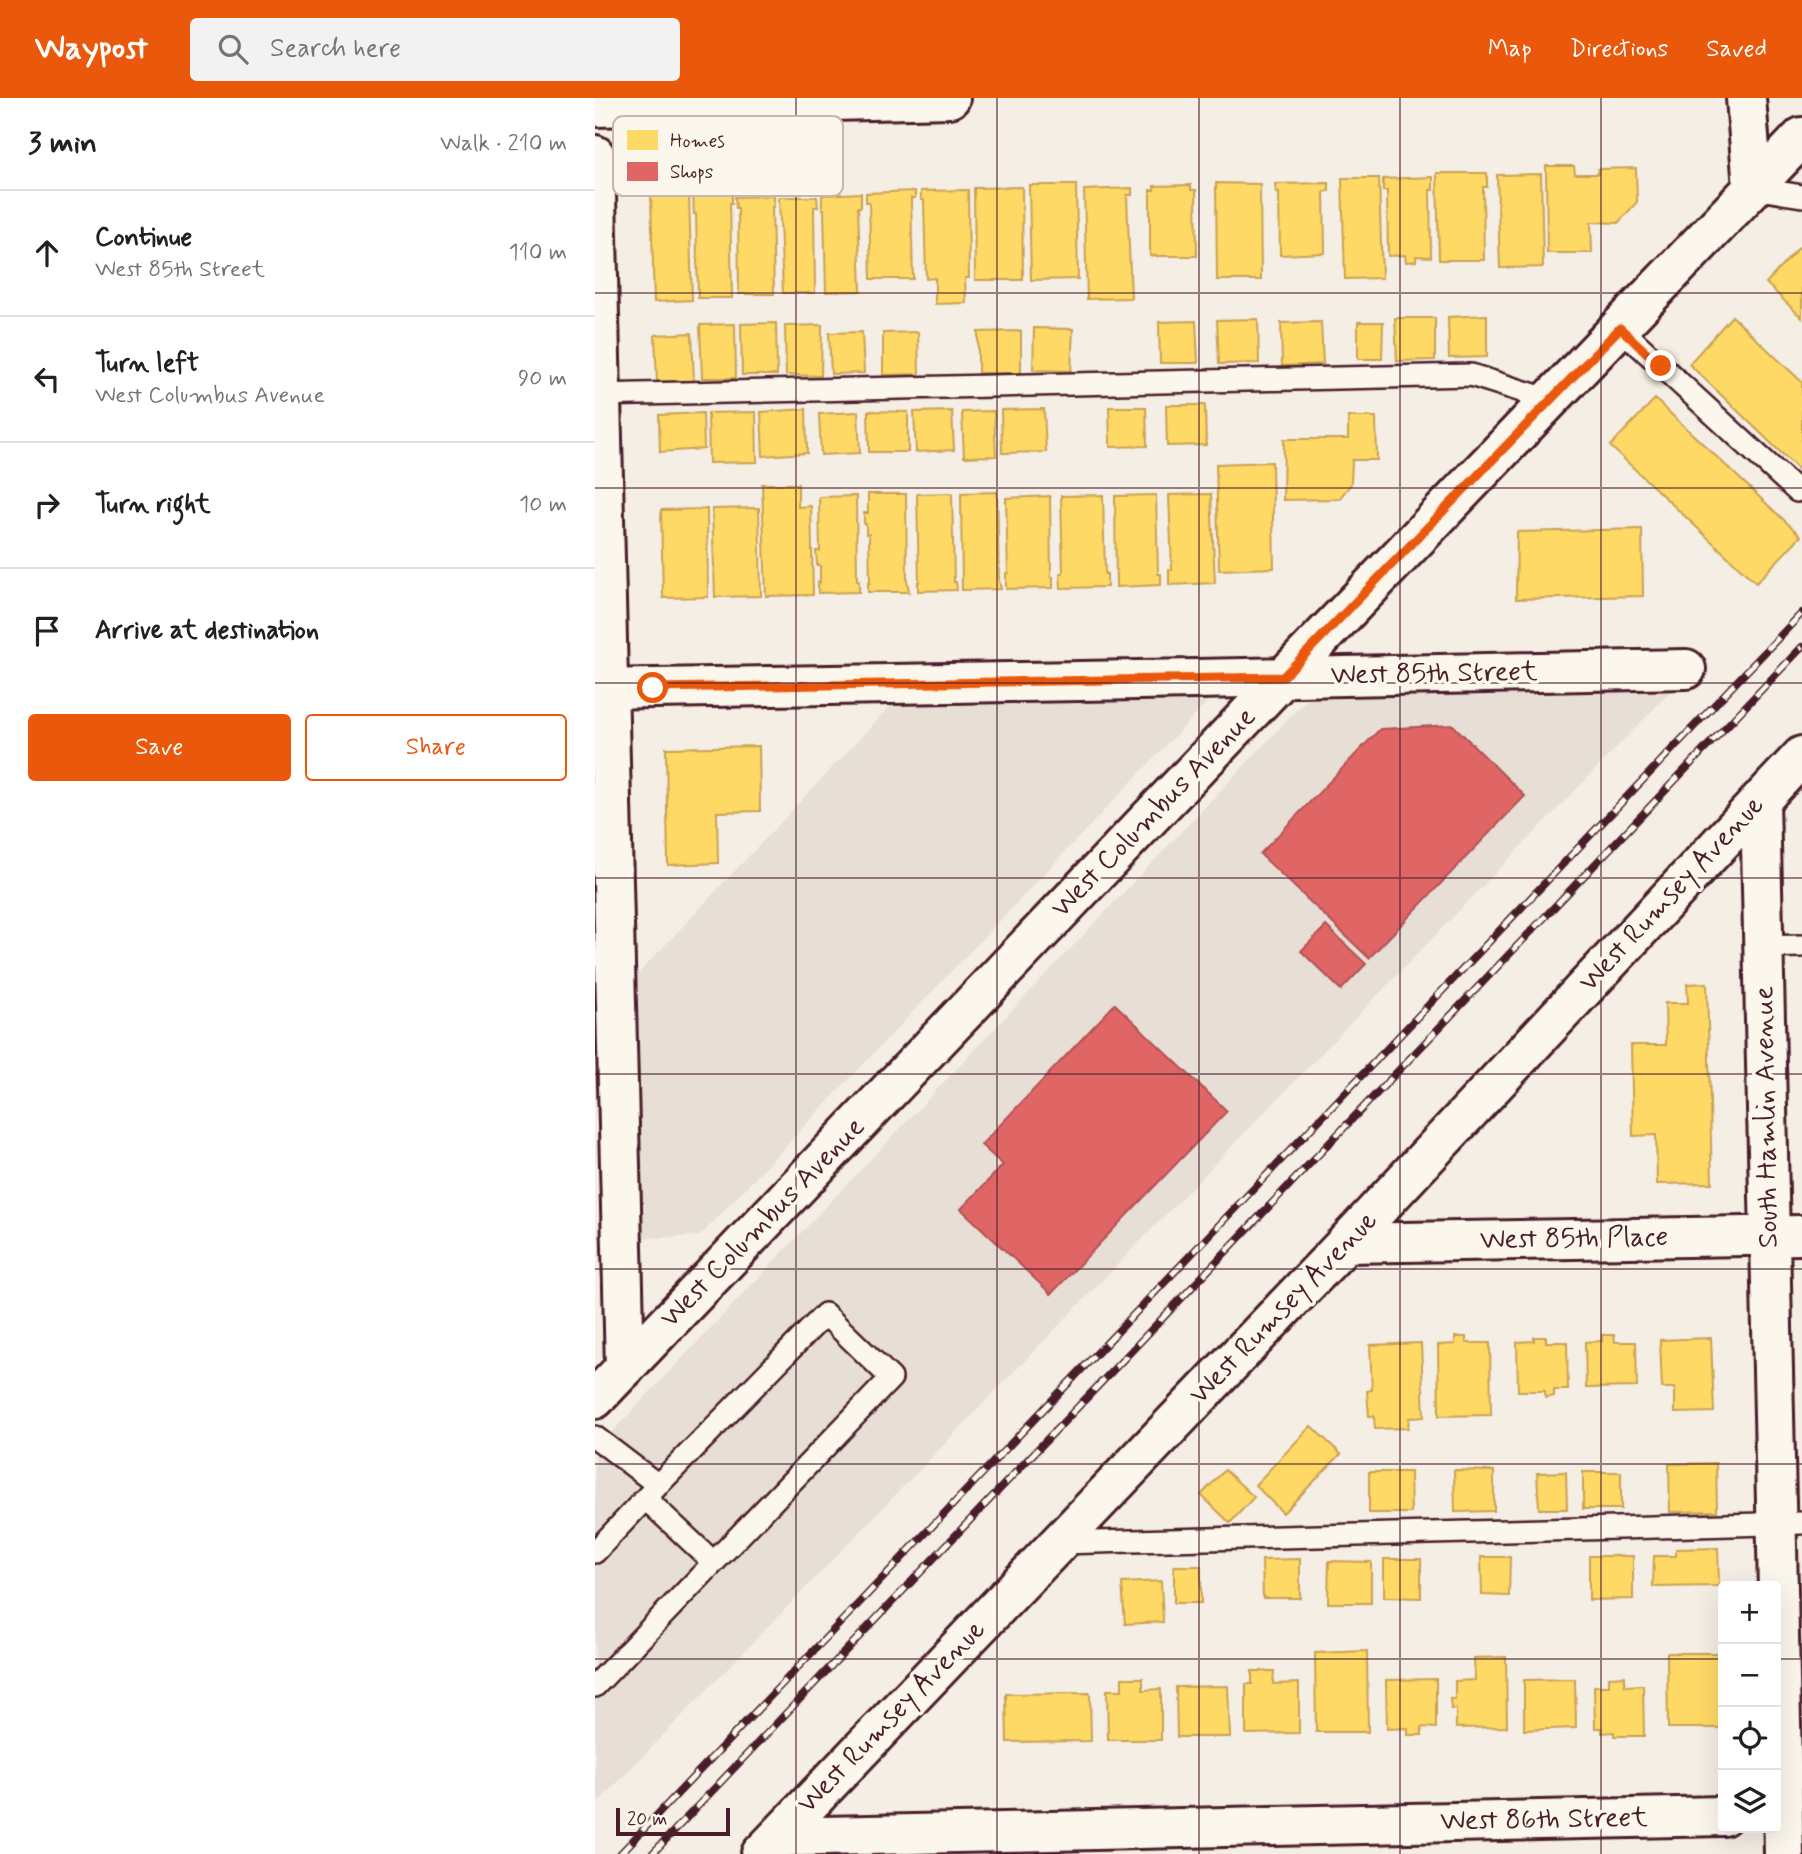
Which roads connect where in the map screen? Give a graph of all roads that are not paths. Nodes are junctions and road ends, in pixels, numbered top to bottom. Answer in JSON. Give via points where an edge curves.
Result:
{"nodes":[{"id":1,"x":950,"y":98,"type":"edge"},
{"id":2,"x":1746,"y":98,"type":"edge"},
{"id":3,"x":595,"y":107,"type":"edge"},
{"id":4,"x":1802,"y":137,"type":"edge"},
{"id":5,"x":595,"y":155,"type":"edge"},
{"id":6,"x":1753,"y":188,"type":"junction"},
{"id":7,"x":1802,"y":195,"type":"edge"},
{"id":8,"x":1620,"y":328,"type":"junction"},
{"id":9,"x":598,"y":395,"type":"edge"},
{"id":10,"x":1550,"y":400,"type":"junction"},
{"id":11,"x":1797,"y":491,"type":"dead end"},
{"id":12,"x":1686,"y":669,"type":"dead end"},
{"id":13,"x":1283,"y":677,"type":"junction"},
{"id":14,"x":601,"y":688,"type":"edge"},
{"id":15,"x":1802,"y":756,"type":"edge"},
{"id":16,"x":1760,"y":800,"type":"junction"},
{"id":17,"x":1802,"y":946,"type":"edge"},
{"id":18,"x":1763,"y":947,"type":"junction"},
{"id":19,"x":605,"y":977,"type":"edge"},
{"id":20,"x":1786,"y":1235,"type":"edge"},
{"id":21,"x":1346,"y":1243,"type":"junction"},
{"id":22,"x":608,"y":1259,"type":"edge"},
{"id":23,"x":625,"y":1368,"type":"junction"},
{"id":24,"x":595,"y":1399,"type":"edge"},
{"id":25,"x":595,"y":1437,"type":"edge"},
{"id":26,"x":652,"y":1492,"type":"junction"},
{"id":27,"x":1789,"y":1523,"type":"edge"},
{"id":28,"x":1059,"y":1543,"type":"junction"},
{"id":29,"x":595,"y":1552,"type":"edge"},
{"id":30,"x":713,"y":1562,"type":"junction"},
{"id":31,"x":595,"y":1686,"type":"edge"},
{"id":32,"x":1787,"y":1814,"type":"edge"},
{"id":33,"x":1718,"y":1816,"type":"edge"},
{"id":34,"x":769,"y":1845,"type":"edge"},
{"id":35,"x":1784,"y":1854,"type":"edge"}],
"edges":[{"from":1,"to":3,"type":"street"},
{"from":2,"to":6,"type":"street"},
{"from":4,"to":6,"type":"street","name":"West Columbus Avenue"},
{"from":5,"to":9,"type":"street"},
{"from":6,"to":7,"type":"lane"},
{"from":6,"to":8,"type":"street","name":"West Columbus Avenue"},
{"from":8,"to":10,"type":"street","name":"West Columbus Avenue"},
{"from":8,"to":11,"type":"lane"},
{"from":9,"to":10,"type":"lane","via":[[1471,374]]},
{"from":9,"to":14,"type":"street"},
{"from":10,"to":13,"type":"street","name":"West Columbus Avenue"},
{"from":12,"to":13,"type":"street","name":"West 85th Street"},
{"from":13,"to":14,"type":"street","name":"West 85th Street"},
{"from":13,"to":23,"type":"street","name":"West Columbus Avenue"},
{"from":14,"to":19,"type":"street"},
{"from":15,"to":16,"type":"street","name":"West Rumsey Avenue"},
{"from":16,"to":18,"type":"street","name":"South Hamlin Avenue"},
{"from":16,"to":21,"type":"street","name":"West Rumsey Avenue"},
{"from":17,"to":18,"type":"lane"},
{"from":18,"to":20,"type":"street","name":"South Hamlin Avenue"},
{"from":19,"to":22,"type":"street"},
{"from":20,"to":21,"type":"street","name":"West 85th Place"},
{"from":20,"to":27,"type":"street","name":"South Hamlin Avenue"},
{"from":21,"to":28,"type":"street","name":"West Rumsey Avenue"},
{"from":22,"to":23,"type":"street"},
{"from":23,"to":24,"type":"street","name":"West Columbus Avenue"},
{"from":25,"to":26,"type":"lane"},
{"from":26,"to":29,"type":"lane"},
{"from":26,"to":30,"type":"lane"},
{"from":26,"to":30,"type":"lane","via":[[825,1314],[891,1378]]},
{"from":27,"to":28,"type":"lane"},
{"from":27,"to":32,"type":"street","name":"South Hamlin Avenue"},
{"from":28,"to":34,"type":"street","name":"West Rumsey Avenue"},
{"from":30,"to":31,"type":"lane"},
{"from":32,"to":35,"type":"street","name":"South Hamlin Avenue"},
{"from":33,"to":34,"type":"street","name":"West 86th Street"}]}
